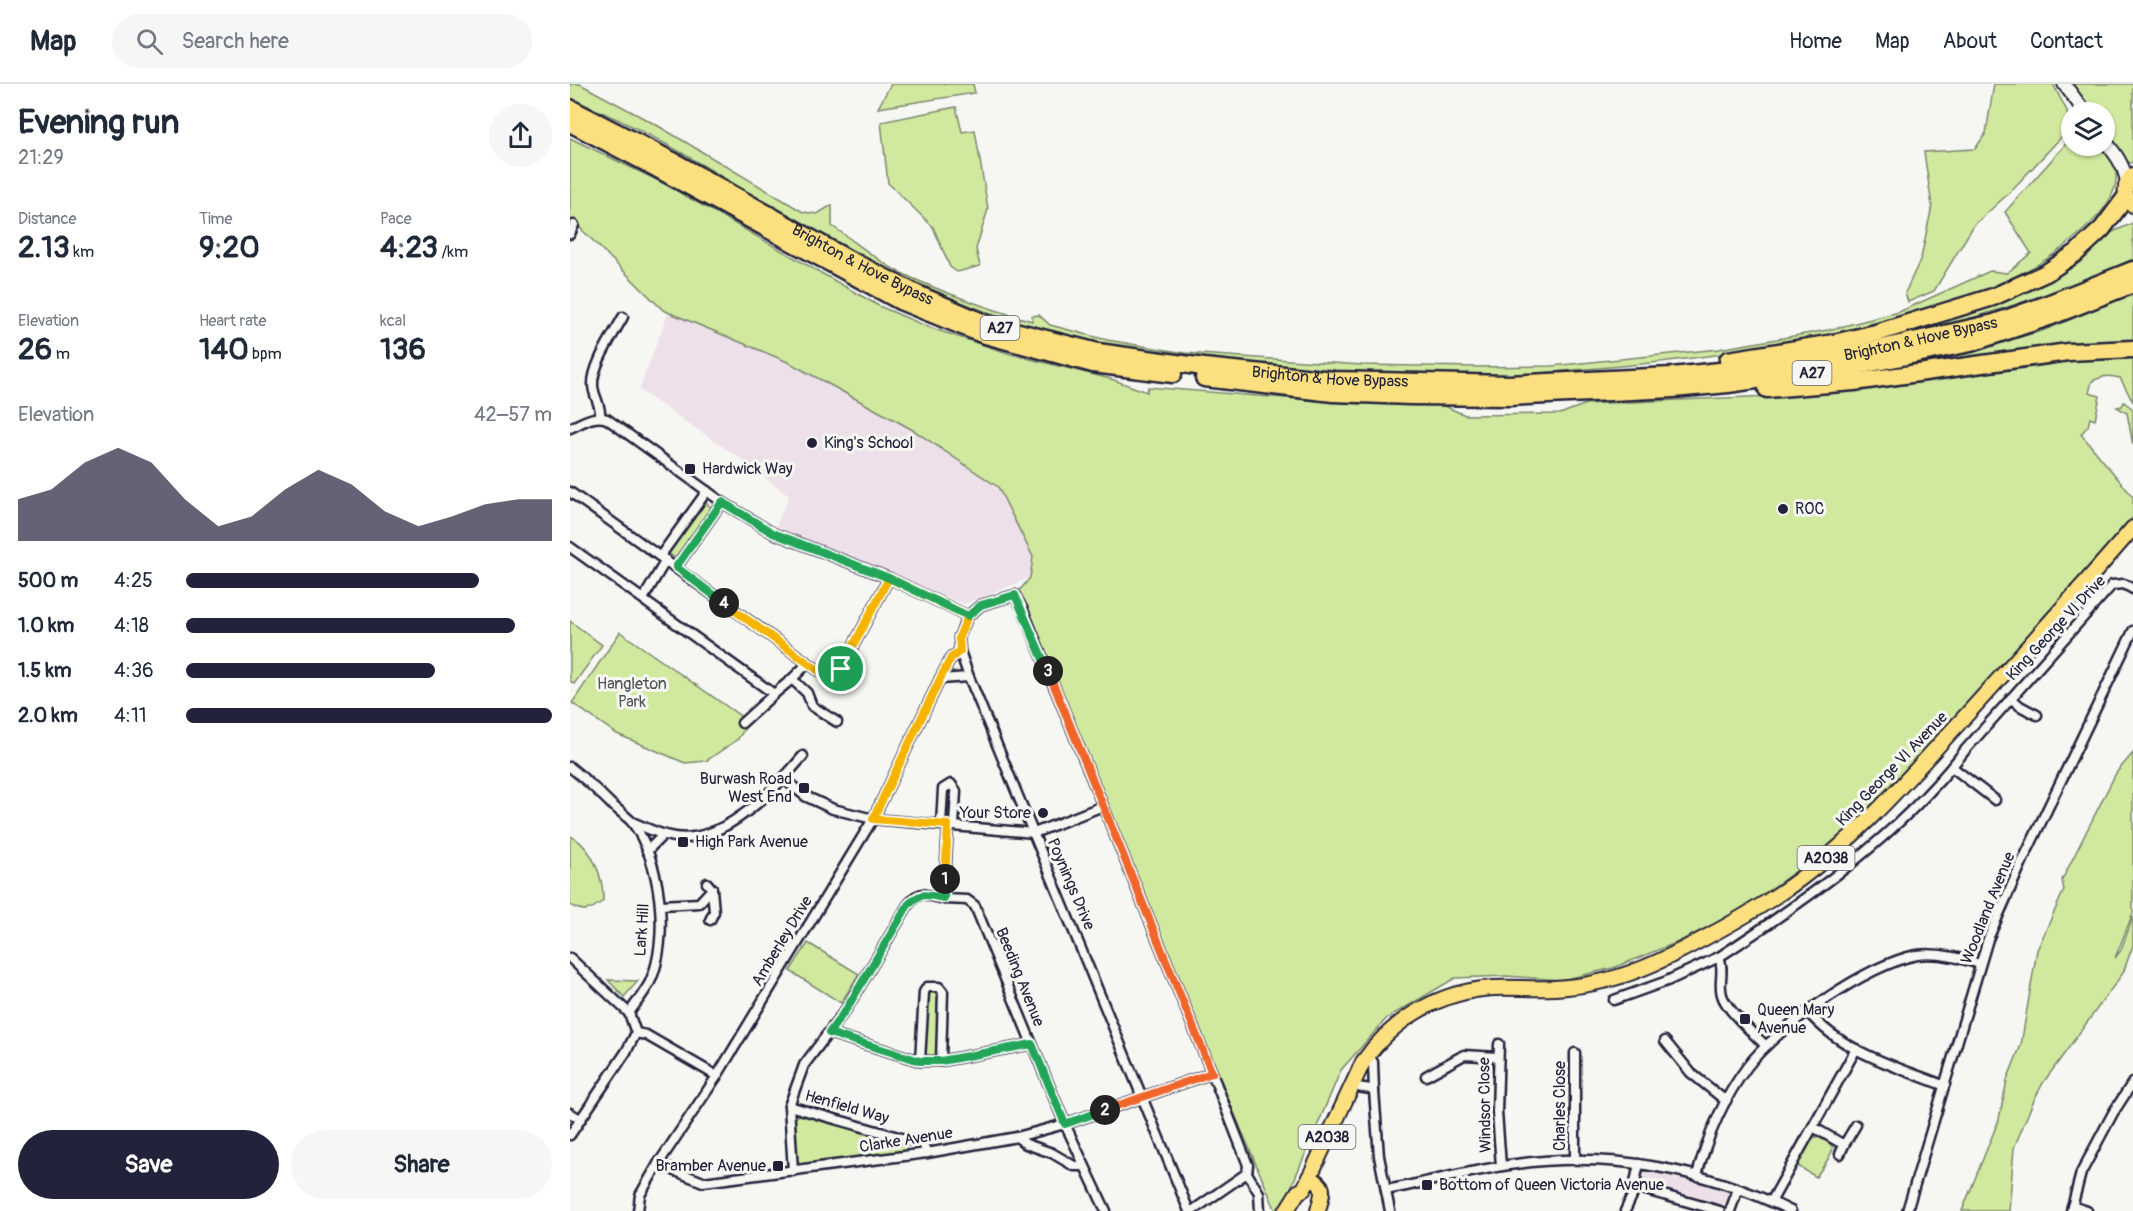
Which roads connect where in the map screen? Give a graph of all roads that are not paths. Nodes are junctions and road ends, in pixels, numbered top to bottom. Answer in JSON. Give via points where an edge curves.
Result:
{"nodes":[{"id":1,"x":2064,"y":84,"type":"edge"},
{"id":2,"x":2078,"y":102,"type":"edge"},
{"id":3,"x":570,"y":108,"type":"edge"},
{"id":4,"x":570,"y":123,"type":"edge"},
{"id":5,"x":2115,"y":154,"type":"edge"},
{"id":6,"x":2130,"y":186,"type":"edge"},
{"id":7,"x":2133,"y":270,"type":"edge"},
{"id":8,"x":2133,"y":284,"type":"edge"},
{"id":9,"x":623,"y":316,"type":"dead end"},
{"id":10,"x":2133,"y":349,"type":"edge"},
{"id":11,"x":1618,"y":379,"type":"junction"},
{"id":12,"x":1673,"y":389,"type":"junction"},
{"id":13,"x":600,"y":417,"type":"junction"},
{"id":14,"x":570,"y":428,"type":"edge"},
{"id":15,"x":707,"y":491,"type":"junction"},
{"id":16,"x":570,"y":492,"type":"edge"},
{"id":17,"x":722,"y":502,"type":"junction"},
{"id":18,"x":2133,"y":528,"type":"edge"},
{"id":19,"x":570,"y":547,"type":"edge"},
{"id":20,"x":663,"y":558,"type":"junction"},
{"id":21,"x":676,"y":567,"type":"junction"},
{"id":22,"x":889,"y":578,"type":"junction"},
{"id":23,"x":2133,"y":589,"type":"edge"},
{"id":24,"x":646,"y":602,"type":"dead end"},
{"id":25,"x":968,"y":616,"type":"junction"},
{"id":26,"x":2133,"y":631,"type":"edge"},
{"id":27,"x":960,"y":651,"type":"junction"},
{"id":28,"x":807,"y":663,"type":"junction"},
{"id":29,"x":969,"y":677,"type":"junction"},
{"id":30,"x":792,"y":679,"type":"junction"},
{"id":31,"x":940,"y":679,"type":"junction"},
{"id":32,"x":774,"y":694,"type":"junction"},
{"id":33,"x":2011,"y":698,"type":"junction"},
{"id":34,"x":2037,"y":715,"type":"dead end"},
{"id":35,"x":837,"y":722,"type":"dead end"},
{"id":36,"x":742,"y":723,"type":"dead end"},
{"id":37,"x":803,"y":756,"type":"dead end"},
{"id":38,"x":570,"y":767,"type":"edge"},
{"id":39,"x":1952,"y":767,"type":"junction"},
{"id":40,"x":784,"y":779,"type":"junction"},
{"id":41,"x":1995,"y":800,"type":"dead end"},
{"id":42,"x":1103,"y":806,"type":"junction"},
{"id":43,"x":873,"y":819,"type":"junction"},
{"id":44,"x":632,"y":822,"type":"junction"},
{"id":45,"x":948,"y":825,"type":"junction"},
{"id":46,"x":1034,"y":833,"type":"junction"},
{"id":47,"x":663,"y":834,"type":"junction"},
{"id":48,"x":647,"y":851,"type":"junction"},
{"id":49,"x":944,"y":898,"type":"junction"},
{"id":50,"x":699,"y":903,"type":"junction"},
{"id":51,"x":661,"y":905,"type":"junction"},
{"id":52,"x":1719,"y":957,"type":"junction"},
{"id":53,"x":570,"y":958,"type":"edge"},
{"id":54,"x":1980,"y":964,"type":"junction"},
{"id":55,"x":1614,"y":1000,"type":"dead end"},
{"id":56,"x":629,"y":1012,"type":"junction"},
{"id":57,"x":1808,"y":1012,"type":"junction"},
{"id":58,"x":636,"y":1033,"type":"junction"},
{"id":59,"x":829,"y":1033,"type":"junction"},
{"id":60,"x":1665,"y":1041,"type":"dead end"},
{"id":61,"x":1032,"y":1044,"type":"junction"},
{"id":62,"x":1499,"y":1044,"type":"dead end"},
{"id":63,"x":1766,"y":1046,"type":"junction"},
{"id":64,"x":1856,"y":1049,"type":"junction"},
{"id":65,"x":1575,"y":1053,"type":"dead end"},
{"id":66,"x":1368,"y":1055,"type":"junction"},
{"id":67,"x":1498,"y":1057,"type":"junction"},
{"id":68,"x":920,"y":1061,"type":"junction"},
{"id":69,"x":941,"y":1061,"type":"junction"},
{"id":70,"x":1212,"y":1073,"type":"junction"},
{"id":71,"x":717,"y":1076,"type":"junction"},
{"id":72,"x":1426,"y":1076,"type":"dead end"},
{"id":73,"x":2133,"y":1082,"type":"edge"},
{"id":74,"x":1945,"y":1084,"type":"junction"},
{"id":75,"x":1350,"y":1086,"type":"junction"},
{"id":76,"x":1374,"y":1091,"type":"junction"},
{"id":77,"x":1144,"y":1097,"type":"junction"},
{"id":78,"x":1726,"y":1101,"type":"junction"},
{"id":79,"x":789,"y":1106,"type":"junction"},
{"id":80,"x":570,"y":1113,"type":"edge"},
{"id":81,"x":580,"y":1119,"type":"junction"},
{"id":82,"x":1065,"y":1124,"type":"junction"},
{"id":83,"x":1856,"y":1125,"type":"dead end"},
{"id":84,"x":1813,"y":1126,"type":"junction"},
{"id":85,"x":570,"y":1135,"type":"edge"},
{"id":86,"x":1017,"y":1137,"type":"junction"},
{"id":87,"x":1844,"y":1144,"type":"junction"},
{"id":88,"x":927,"y":1153,"type":"junction"},
{"id":89,"x":1840,"y":1154,"type":"dead end"},
{"id":90,"x":1575,"y":1159,"type":"junction"},
{"id":91,"x":658,"y":1164,"type":"junction"},
{"id":92,"x":1639,"y":1164,"type":"junction"},
{"id":93,"x":1084,"y":1166,"type":"junction"},
{"id":94,"x":1501,"y":1167,"type":"junction"},
{"id":95,"x":793,"y":1172,"type":"junction"},
{"id":96,"x":1247,"y":1173,"type":"junction"},
{"id":97,"x":1697,"y":1175,"type":"junction"},
{"id":98,"x":1306,"y":1183,"type":"junction"},
{"id":99,"x":1635,"y":1187,"type":"junction"},
{"id":100,"x":1738,"y":1189,"type":"junction"},
{"id":101,"x":1386,"y":1190,"type":"junction"},
{"id":102,"x":1771,"y":1202,"type":"junction"},
{"id":103,"x":2072,"y":1208,"type":"edge"},
{"id":104,"x":638,"y":1211,"type":"edge"},
{"id":105,"x":1106,"y":1211,"type":"edge"},
{"id":106,"x":1191,"y":1211,"type":"edge"},
{"id":107,"x":1260,"y":1211,"type":"edge"},
{"id":108,"x":1286,"y":1211,"type":"edge"},
{"id":109,"x":1298,"y":1211,"type":"edge"},
{"id":110,"x":1318,"y":1211,"type":"edge"},
{"id":111,"x":1390,"y":1211,"type":"edge"},
{"id":112,"x":1625,"y":1211,"type":"edge"},
{"id":113,"x":1720,"y":1211,"type":"edge"},
{"id":114,"x":1730,"y":1211,"type":"edge"},
{"id":115,"x":1791,"y":1211,"type":"edge"},
{"id":116,"x":1907,"y":1211,"type":"edge"},
{"id":117,"x":2087,"y":1211,"type":"edge"}],
"edges":[{"from":1,"to":2,"type":"street"},
{"from":3,"to":11,"type":"highway","name":"Brighton & Hove Bypass","number":"A27","via":[[846,258],[987,324],[1098,352],[1334,380],[1489,384]]},
{"from":4,"to":12,"type":"highway","name":"Brighton & Hove Bypass","number":"A27","via":[[900,301],[982,334],[1093,364],[1333,393],[1499,397]]},
{"from":5,"to":6,"type":"street"},
{"from":6,"to":11,"type":"highway","number":"A27","via":[[2102,229],[2076,253],[2046,273],[1993,297],[1834,343]]},
{"from":7,"to":11,"type":"highway","name":"Brighton & Hove Bypass","number":"A27","via":[[1994,323],[1855,354],[1727,371]]},
{"from":8,"to":12,"type":"highway","name":"Brighton & Hove Bypass","number":"A27","via":[[1971,342],[1857,366]]},
{"from":9,"to":13,"type":"street","via":[[593,375]]},
{"from":10,"to":12,"type":"highway","number":"A27","via":[[2068,352],[1804,387],[1729,392]]},
{"from":13,"to":14,"type":"street"},
{"from":13,"to":15,"type":"street"},
{"from":15,"to":17,"type":"street"},
{"from":15,"to":20,"type":"street"},
{"from":16,"to":20,"type":"street"},
{"from":17,"to":21,"type":"street"},
{"from":17,"to":22,"type":"street","via":[[773,533]]},
{"from":18,"to":66,"type":"main road","name":"King George VI Avenue","number":"A2038","via":[[1901,789],[1860,830],[1800,880],[1728,926],[1634,972],[1575,987],[1491,988],[1445,998],[1400,1022]]},
{"from":19,"to":20,"type":"street","via":[[643,599]]},
{"from":20,"to":21,"type":"street"},
{"from":21,"to":28,"type":"street"},
{"from":22,"to":25,"type":"street"},
{"from":22,"to":28,"type":"street","via":[[841,669],[830,675]]},
{"from":23,"to":33,"type":"street","name":"King George VI Drive","via":[[2124,584],[2112,585]]},
{"from":24,"to":32,"type":"street"},
{"from":25,"to":27,"type":"street","name":"Poynings Drive","via":[[959,637]]},
{"from":25,"to":42,"type":"street","via":[[981,605],[1015,595]]},
{"from":26,"to":54,"type":"street","name":"Woodland Avenue","via":[[2023,860]]},
{"from":27,"to":29,"type":"street","name":"Poynings Drive"},
{"from":27,"to":31,"type":"street","name":"Amberley Drive","via":[[951,658]]},
{"from":28,"to":30,"type":"street"},
{"from":29,"to":31,"type":"street"},
{"from":29,"to":46,"type":"street","name":"Poynings Drive"},
{"from":30,"to":32,"type":"street"},
{"from":30,"to":35,"type":"street","via":[[807,693],[812,706]]},
{"from":31,"to":43,"type":"street","name":"Amberley Drive"},
{"from":32,"to":36,"type":"street"},
{"from":33,"to":34,"type":"street","name":"King George VI Drive"},
{"from":33,"to":39,"type":"street","name":"King George VI Drive"},
{"from":37,"to":40,"type":"street"},
{"from":38,"to":44,"type":"street","name":"Lark Hill"},
{"from":39,"to":41,"type":"street"},
{"from":39,"to":52,"type":"street","name":"King George VI Drive","via":[[1904,818],[1845,868]]},
{"from":40,"to":43,"type":"street","via":[[806,796],[833,809]]},
{"from":40,"to":47,"type":"street","via":[[742,815],[714,831],[694,837]]},
{"from":42,"to":46,"type":"street"},
{"from":42,"to":70,"type":"street"},
{"from":43,"to":45,"type":"street"},
{"from":43,"to":71,"type":"street","name":"Amberley Drive"},
{"from":44,"to":47,"type":"street"},
{"from":44,"to":48,"type":"street","name":"Lark Hill"},
{"from":45,"to":46,"type":"street"},
{"from":45,"to":49,"type":"street"},
{"from":46,"to":77,"type":"street","name":"Poynings Drive"},
{"from":47,"to":48,"type":"street"},
{"from":48,"to":51,"type":"street","name":"Lark Hill"},
{"from":49,"to":59,"type":"street","via":[[922,894],[915,897]]},
{"from":49,"to":61,"type":"street","name":"Beeding Avenue","via":[[967,900],[975,906]]},
{"from":50,"to":50,"type":"street","via":[[710,886],[712,916]]},
{"from":50,"to":51,"type":"street"},
{"from":51,"to":56,"type":"street","name":"Lark Hill","via":[[660,935],[650,981]]},
{"from":52,"to":55,"type":"street","name":"King George VI Drive"},
{"from":52,"to":63,"type":"street","via":[[1722,998]]},
{"from":53,"to":56,"type":"street"},
{"from":54,"to":57,"type":"street","via":[[1943,956],[1906,958],[1858,979]]},
{"from":54,"to":74,"type":"street","name":"Woodland Avenue"},
{"from":56,"to":58,"type":"street"},
{"from":57,"to":63,"type":"street"},
{"from":57,"to":64,"type":"street","via":[[1830,1033]]},
{"from":58,"to":71,"type":"street"},
{"from":58,"to":81,"type":"street"},
{"from":59,"to":68,"type":"street"},
{"from":59,"to":79,"type":"street","via":[[804,1065]]},
{"from":60,"to":78,"type":"street","via":[[1691,1073]]},
{"from":61,"to":69,"type":"street"},
{"from":61,"to":82,"type":"street","name":"Beeding Avenue"},
{"from":62,"to":67,"type":"street","name":"Windsor Close"},
{"from":63,"to":78,"type":"street"},
{"from":64,"to":74,"type":"street"},
{"from":64,"to":84,"type":"street"},
{"from":65,"to":90,"type":"street","name":"Charles Close"},
{"from":66,"to":75,"type":"main road","name":"King George VI Avenue","number":"A2038"},
{"from":66,"to":76,"type":"street","via":[[1373,1062]]},
{"from":67,"to":72,"type":"street","via":[[1464,1055]]},
{"from":67,"to":94,"type":"street","name":"Windsor Close"},
{"from":68,"to":69,"type":"street"},
{"from":68,"to":69,"type":"street","via":[[924,993],[927,987],[934,986],[943,992]]},
{"from":70,"to":77,"type":"street","name":"Clarke Avenue"},
{"from":70,"to":96,"type":"street","via":[[1248,1166]]},
{"from":71,"to":91,"type":"street","name":"Amberley Drive"},
{"from":73,"to":103,"type":"street","via":[[2081,1173]]},
{"from":74,"to":116,"type":"street","name":"Woodland Avenue"},
{"from":75,"to":76,"type":"street"},
{"from":75,"to":98,"type":"main road","name":"King George VI Avenue","number":"A2038"},
{"from":76,"to":101,"type":"street"},
{"from":77,"to":82,"type":"street","name":"Clarke Avenue"},
{"from":77,"to":106,"type":"street","name":"Poynings Drive"},
{"from":78,"to":97,"type":"street"},
{"from":79,"to":88,"type":"street","name":"Henfield Way","via":[[922,1144]]},
{"from":79,"to":95,"type":"street"},
{"from":80,"to":81,"type":"street"},
{"from":81,"to":85,"type":"street"},
{"from":82,"to":86,"type":"street","name":"Clarke Avenue"},
{"from":82,"to":93,"type":"street"},
{"from":83,"to":87,"type":"street"},
{"from":84,"to":87,"type":"street"},
{"from":84,"to":102,"type":"street"},
{"from":86,"to":88,"type":"street","name":"Clarke Avenue"},
{"from":86,"to":93,"type":"street","via":[[1074,1166]]},
{"from":87,"to":89,"type":"street"},
{"from":88,"to":95,"type":"street","name":"Clarke Avenue"},
{"from":90,"to":92,"type":"street"},
{"from":90,"to":94,"type":"street"},
{"from":91,"to":95,"type":"street","name":"Clarke Avenue","via":[[703,1182]]},
{"from":91,"to":104,"type":"street","name":"Amberley Drive","via":[[640,1195]]},
{"from":92,"to":97,"type":"street"},
{"from":92,"to":99,"type":"street"},
{"from":93,"to":105,"type":"street"},
{"from":94,"to":101,"type":"street"},
{"from":96,"to":106,"type":"street"},
{"from":96,"to":107,"type":"street","via":[[1260,1193]]},
{"from":97,"to":100,"type":"street"},
{"from":98,"to":108,"type":"main road","name":"King George VI Avenue","number":"A2038"},
{"from":98,"to":109,"type":"main road","name":"King George VI Avenue","number":"A2038"},
{"from":98,"to":110,"type":"main road","via":[[1320,1183],[1323,1187]]},
{"from":99,"to":112,"type":"street"},
{"from":99,"to":113,"type":"street"},
{"from":100,"to":102,"type":"street"},
{"from":100,"to":114,"type":"street"},
{"from":101,"to":111,"type":"street"},
{"from":102,"to":115,"type":"street"},
{"from":103,"to":117,"type":"street"}]}
